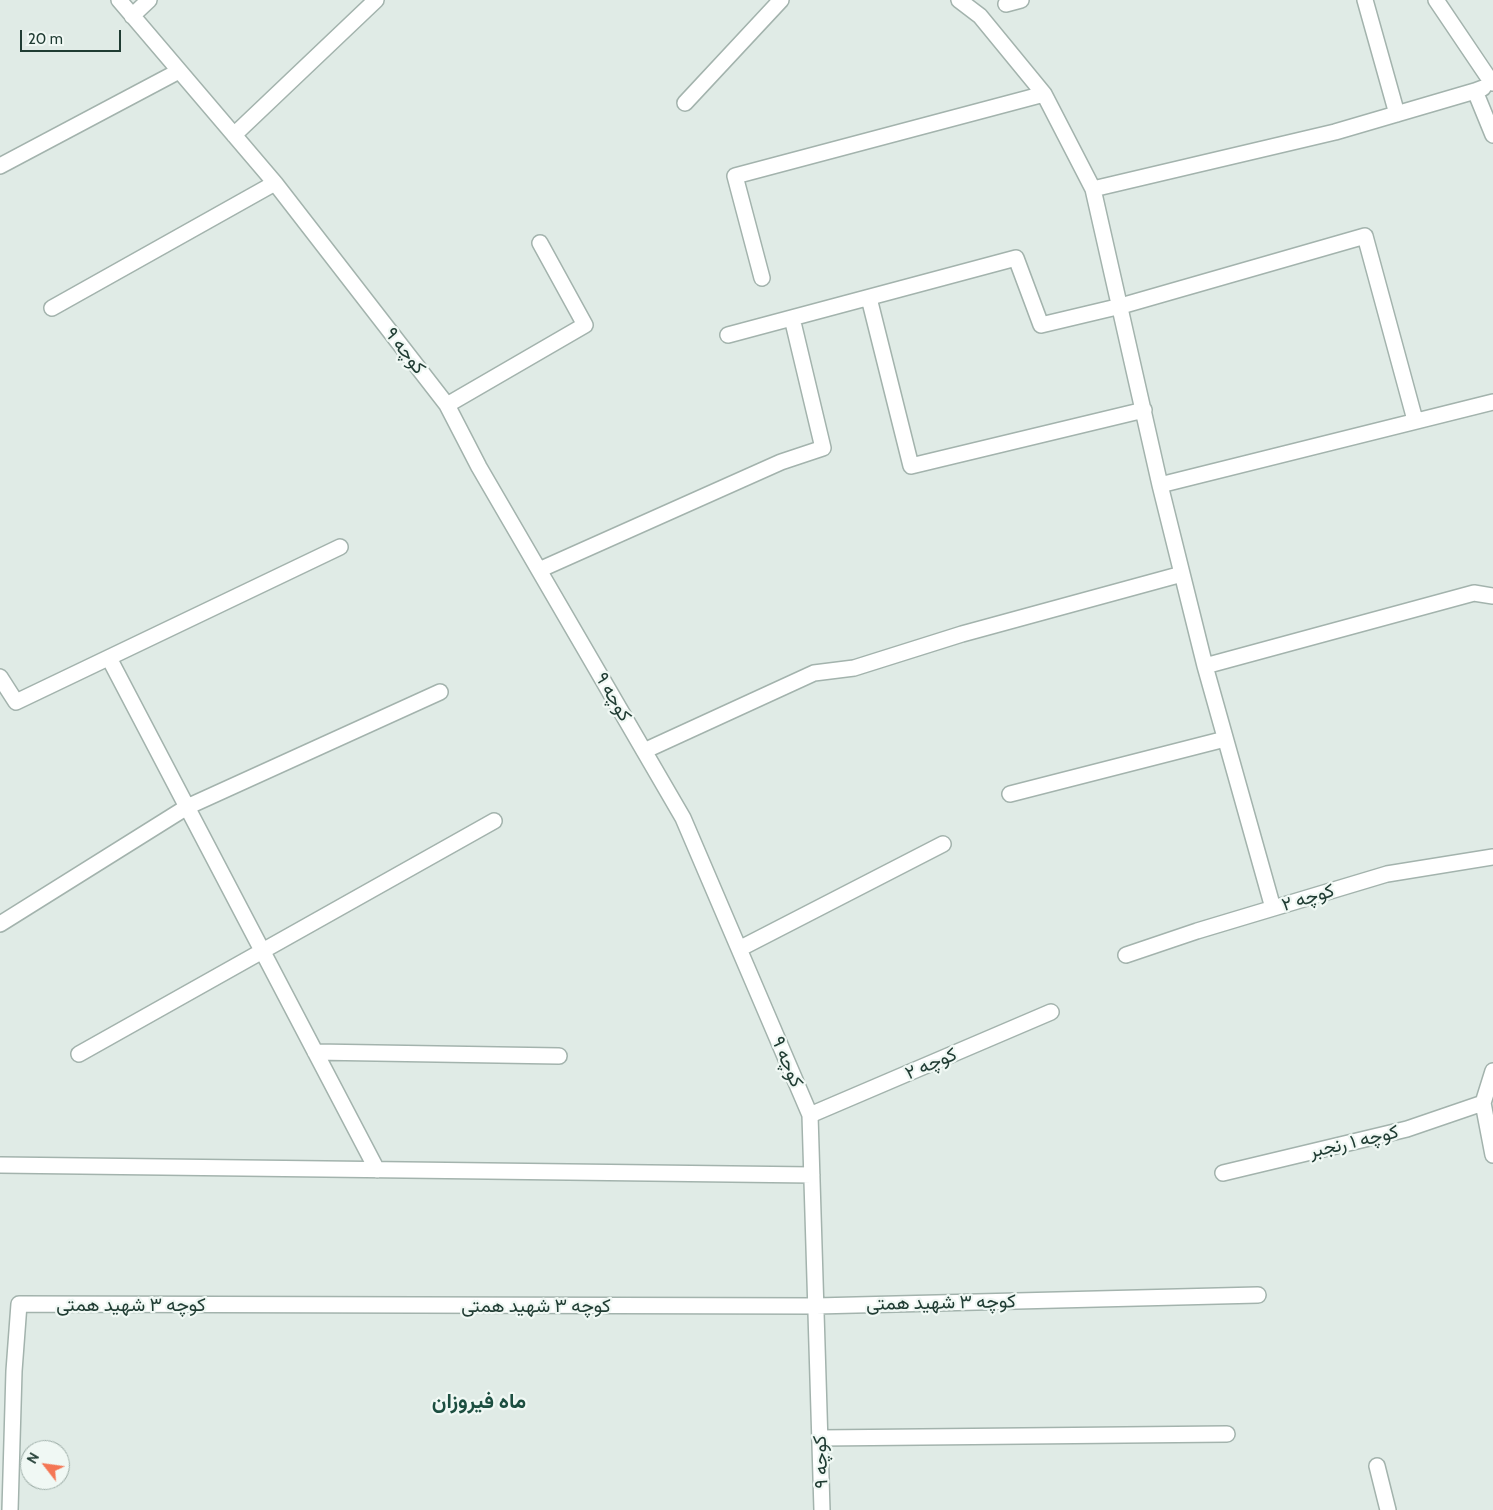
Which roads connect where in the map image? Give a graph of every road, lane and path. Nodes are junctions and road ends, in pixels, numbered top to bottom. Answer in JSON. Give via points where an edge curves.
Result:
{"nodes":[{"id":1,"x":118,"y":0,"type":"edge"},
{"id":2,"x":149,"y":0,"type":"edge"},
{"id":3,"x":376,"y":0,"type":"edge"},
{"id":4,"x":781,"y":0,"type":"edge"},
{"id":5,"x":959,"y":0,"type":"edge"},
{"id":6,"x":1365,"y":0,"type":"edge"},
{"id":7,"x":1436,"y":0,"type":"edge"},
{"id":8,"x":132,"y":16,"type":"junction"},
{"id":9,"x":179,"y":71,"type":"junction"},
{"id":10,"x":1493,"y":83,"type":"edge"},
{"id":11,"x":1475,"y":91,"type":"junction"},
{"id":12,"x":1044,"y":94,"type":"junction"},
{"id":13,"x":685,"y":103,"type":"dead end"},
{"id":14,"x":1397,"y":114,"type":"junction"},
{"id":15,"x":234,"y":135,"type":"junction"},
{"id":16,"x":1493,"y":135,"type":"edge"},
{"id":17,"x":0,"y":166,"type":"edge"},
{"id":18,"x":275,"y":183,"type":"junction"},
{"id":19,"x":1093,"y":189,"type":"junction"},
{"id":20,"x":540,"y":243,"type":"dead end"},
{"id":21,"x":762,"y":278,"type":"dead end"},
{"id":22,"x":869,"y":298,"type":"junction"},
{"id":23,"x":1121,"y":306,"type":"junction"},
{"id":24,"x":52,"y":308,"type":"dead end"},
{"id":25,"x":792,"y":318,"type":"junction"},
{"id":26,"x":728,"y":335,"type":"dead end"},
{"id":27,"x":1493,"y":402,"type":"edge"},
{"id":28,"x":447,"y":405,"type":"junction"},
{"id":29,"x":1144,"y":410,"type":"junction"},
{"id":30,"x":1415,"y":420,"type":"junction"},
{"id":31,"x":1160,"y":485,"type":"junction"},
{"id":32,"x":340,"y":547,"type":"dead end"},
{"id":33,"x":539,"y":570,"type":"junction"},
{"id":34,"x":1182,"y":574,"type":"junction"},
{"id":35,"x":1493,"y":596,"type":"edge"},
{"id":36,"x":109,"y":658,"type":"junction"},
{"id":37,"x":1205,"y":666,"type":"junction"},
{"id":38,"x":0,"y":677,"type":"edge"},
{"id":39,"x":440,"y":692,"type":"dead end"},
{"id":40,"x":1226,"y":739,"type":"junction"},
{"id":41,"x":644,"y":751,"type":"junction"},
{"id":42,"x":1010,"y":794,"type":"dead end"},
{"id":43,"x":187,"y":807,"type":"junction"},
{"id":44,"x":494,"y":821,"type":"dead end"},
{"id":45,"x":943,"y":844,"type":"dead end"},
{"id":46,"x":1493,"y":857,"type":"edge"},
{"id":47,"x":1273,"y":908,"type":"junction"},
{"id":48,"x":0,"y":924,"type":"edge"},
{"id":49,"x":739,"y":949,"type":"junction"},
{"id":50,"x":262,"y":951,"type":"junction"},
{"id":51,"x":1126,"y":955,"type":"dead end"},
{"id":52,"x":1051,"y":1012,"type":"dead end"},
{"id":53,"x":315,"y":1052,"type":"junction"},
{"id":54,"x":79,"y":1054,"type":"dead end"},
{"id":55,"x":558,"y":1056,"type":"dead end"},
{"id":56,"x":1493,"y":1072,"type":"edge"},
{"id":57,"x":1483,"y":1103,"type":"junction"},
{"id":58,"x":810,"y":1114,"type":"junction"},
{"id":59,"x":1493,"y":1155,"type":"edge"},
{"id":60,"x":0,"y":1166,"type":"edge"},
{"id":61,"x":377,"y":1170,"type":"junction"},
{"id":62,"x":1224,"y":1173,"type":"dead end"},
{"id":63,"x":812,"y":1175,"type":"junction"},
{"id":64,"x":1258,"y":1295,"type":"dead end"},
{"id":65,"x":816,"y":1306,"type":"junction"},
{"id":66,"x":1227,"y":1434,"type":"dead end"},
{"id":67,"x":820,"y":1438,"type":"junction"},
{"id":68,"x":1377,"y":1466,"type":"dead end"},
{"id":69,"x":10,"y":1510,"type":"edge"},
{"id":70,"x":822,"y":1510,"type":"edge"},
{"id":71,"x":1388,"y":1510,"type":"edge"}],
"edges":[{"from":1,"to":8,"type":"street","name":"کوچه ۹"},
{"from":2,"to":8,"type":"street"},
{"from":3,"to":15,"type":"street"},
{"from":4,"to":13,"type":"street"},
{"from":5,"to":12,"type":"street","via":[[980,16]]},
{"from":6,"to":14,"type":"street"},
{"from":7,"to":10,"type":"street"},
{"from":8,"to":9,"type":"street","name":"کوچه ۹"},
{"from":9,"to":15,"type":"street","name":"کوچه ۹"},
{"from":9,"to":17,"type":"street"},
{"from":10,"to":11,"type":"street"},
{"from":11,"to":14,"type":"street"},
{"from":11,"to":16,"type":"street"},
{"from":12,"to":19,"type":"street"},
{"from":12,"to":21,"type":"street","via":[[735,176]]},
{"from":14,"to":19,"type":"street"},
{"from":15,"to":18,"type":"street","name":"کوچه ۹"},
{"from":18,"to":24,"type":"street"},
{"from":18,"to":28,"type":"street","name":"کوچه ۹"},
{"from":19,"to":23,"type":"street"},
{"from":20,"to":28,"type":"street","via":[[585,324]]},
{"from":22,"to":23,"type":"street","via":[[1016,258],[1041,325]]},
{"from":22,"to":25,"type":"street"},
{"from":22,"to":29,"type":"street","via":[[911,466]]},
{"from":23,"to":29,"type":"street"},
{"from":23,"to":30,"type":"street","via":[[1365,236]]},
{"from":25,"to":26,"type":"street"},
{"from":25,"to":33,"type":"street","via":[[822,448],[781,462]]},
{"from":27,"to":30,"type":"street"},
{"from":28,"to":33,"type":"street","name":"کوچه ۹","via":[[479,468]]},
{"from":29,"to":31,"type":"street"},
{"from":30,"to":31,"type":"street"},
{"from":31,"to":34,"type":"street"},
{"from":32,"to":36,"type":"street"},
{"from":33,"to":41,"type":"street","name":"کوچه ۹"},
{"from":34,"to":37,"type":"street"},
{"from":34,"to":41,"type":"street","via":[[962,634],[854,668],[814,673]]},
{"from":35,"to":37,"type":"street","via":[[1474,593]]},
{"from":36,"to":38,"type":"street","via":[[16,702]]},
{"from":36,"to":43,"type":"street"},
{"from":37,"to":40,"type":"street"},
{"from":39,"to":43,"type":"street"},
{"from":40,"to":42,"type":"street"},
{"from":40,"to":47,"type":"street"},
{"from":41,"to":49,"type":"street","name":"کوچه ۹","via":[[683,818]]},
{"from":43,"to":48,"type":"street"},
{"from":43,"to":50,"type":"street"},
{"from":44,"to":50,"type":"street"},
{"from":45,"to":49,"type":"street"},
{"from":46,"to":47,"type":"street","name":"کوچه ۲","via":[[1387,874]]},
{"from":47,"to":51,"type":"street","name":"کوچه ۲"},
{"from":49,"to":58,"type":"street","name":"کوچه ۹"},
{"from":50,"to":53,"type":"street"},
{"from":50,"to":54,"type":"street"},
{"from":52,"to":58,"type":"street","name":"کوچه ۲"},
{"from":53,"to":55,"type":"street"},
{"from":53,"to":61,"type":"street"},
{"from":56,"to":57,"type":"street"},
{"from":57,"to":59,"type":"street"},
{"from":57,"to":62,"type":"street","name":"کوچه ۱ رنجبر","via":[[1407,1130]]},
{"from":58,"to":63,"type":"street","name":"کوچه ۹"},
{"from":60,"to":61,"type":"street"},
{"from":61,"to":63,"type":"street"},
{"from":63,"to":65,"type":"street","name":"کوچه ۹"},
{"from":64,"to":65,"type":"street","name":"کوچه ۳ شهید همتی"},
{"from":65,"to":67,"type":"street","name":"کوچه ۹"},
{"from":65,"to":69,"type":"street","name":"کوچه ۳ شهید همتی","via":[[19,1304]]},
{"from":66,"to":67,"type":"street"},
{"from":67,"to":70,"type":"street","name":"کوچه ۹"},
{"from":68,"to":71,"type":"street"}]}
